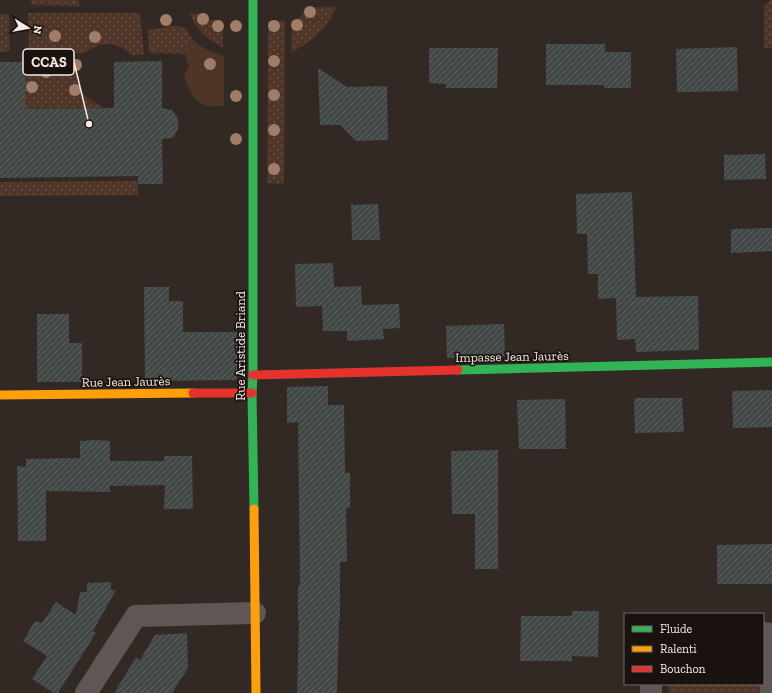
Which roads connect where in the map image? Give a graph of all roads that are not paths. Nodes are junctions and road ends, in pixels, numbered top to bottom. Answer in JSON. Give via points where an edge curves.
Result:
{"nodes":[{"id":1,"x":253,"y":0,"type":"edge"},
{"id":2,"x":772,"y":362,"type":"edge"},
{"id":3,"x":253,"y":375,"type":"junction"},
{"id":4,"x":252,"y":393,"type":"junction"},
{"id":5,"x":0,"y":395,"type":"edge"},
{"id":6,"x":255,"y":613,"type":"junction"},
{"id":7,"x":764,"y":634,"type":"edge"},
{"id":8,"x":86,"y":693,"type":"edge"},
{"id":9,"x":256,"y":693,"type":"edge"},
{"id":10,"x":771,"y":693,"type":"edge"}],
"edges":[{"from":1,"to":3,"type":"street","name":"Rue Aristide Briand"},
{"from":2,"to":3,"type":"street","name":"Impasse Jean Jaurès"},
{"from":3,"to":4,"type":"street","name":"Rue Aristide Briand"},
{"from":4,"to":5,"type":"street","name":"Rue Jean Jaurès"},
{"from":4,"to":6,"type":"street","name":"Rue Aristide Briand"},
{"from":6,"to":8,"type":"street","via":[[136,616]]},
{"from":6,"to":9,"type":"street","name":"Rue Aristide Briand"},
{"from":7,"to":10,"type":"street","via":[[772,634]]}]}
